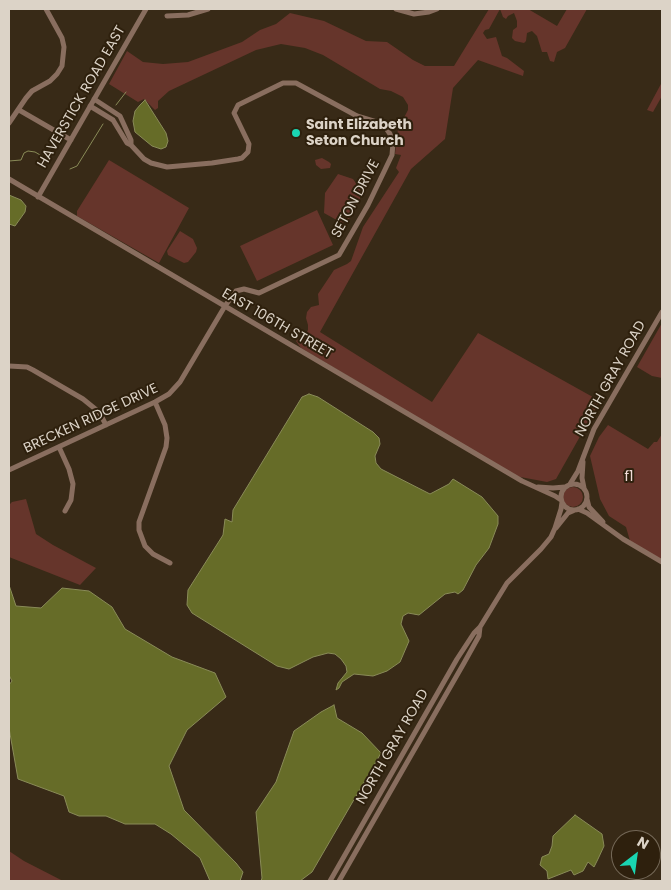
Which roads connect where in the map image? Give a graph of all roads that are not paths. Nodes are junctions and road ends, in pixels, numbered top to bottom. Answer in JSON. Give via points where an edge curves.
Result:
{"nodes":[{"id":1,"x":46,"y":9,"type":"edge"},
{"id":2,"x":145,"y":9,"type":"edge"},
{"id":3,"x":208,"y":9,"type":"edge"},
{"id":4,"x":396,"y":9,"type":"edge"},
{"id":5,"x":437,"y":9,"type":"edge"},
{"id":6,"x":167,"y":16,"type":"dead end"},
{"id":7,"x":94,"y":99,"type":"junction"},
{"id":8,"x":90,"y":106,"type":"junction"},
{"id":9,"x":19,"y":110,"type":"junction"},
{"id":10,"x":9,"y":123,"type":"edge"},
{"id":11,"x":71,"y":140,"type":"junction"},
{"id":12,"x":131,"y":145,"type":"junction"},
{"id":13,"x":9,"y":179,"type":"edge"},
{"id":14,"x":38,"y":197,"type":"junction"},
{"id":15,"x":225,"y":306,"type":"junction"},
{"id":16,"x":662,"y":312,"type":"edge"},
{"id":17,"x":9,"y":366,"type":"edge"},
{"id":18,"x":155,"y":402,"type":"junction"},
{"id":19,"x":106,"y":425,"type":"junction"},
{"id":20,"x":59,"y":447,"type":"junction"},
{"id":21,"x":582,"y":459,"type":"junction"},
{"id":22,"x":9,"y":470,"type":"edge"},
{"id":23,"x":567,"y":486,"type":"junction"},
{"id":24,"x":535,"y":487,"type":"junction"},
{"id":25,"x":584,"y":489,"type":"junction"},
{"id":26,"x":587,"y":498,"type":"junction"},
{"id":27,"x":561,"y":501,"type":"junction"},
{"id":28,"x":577,"y":510,"type":"junction"},
{"id":29,"x":66,"y":511,"type":"dead end"},
{"id":30,"x":606,"y":526,"type":"junction"},
{"id":31,"x":555,"y":528,"type":"junction"},
{"id":32,"x":662,"y":562,"type":"edge"},
{"id":33,"x":170,"y":563,"type":"dead end"},
{"id":34,"x":480,"y":627,"type":"junction"},
{"id":35,"x":330,"y":881,"type":"edge"},
{"id":36,"x":339,"y":881,"type":"edge"}],
"edges":[{"from":1,"to":9,"type":"street","via":[[62,38],[64,59],[57,74],[32,91]]},
{"from":2,"to":7,"type":"street","name":"HAVERSTICK ROAD EAST"},
{"from":3,"to":6,"type":"street","via":[[188,15]]},
{"from":4,"to":5,"type":"street","via":[[414,14]]},
{"from":7,"to":8,"type":"street","name":"HAVERSTICK ROAD EAST"},
{"from":7,"to":12,"type":"street","name":"SETON DRIVE","via":[[120,116]]},
{"from":8,"to":11,"type":"street","name":"HAVERSTICK ROAD EAST"},
{"from":8,"to":12,"type":"street","name":"SETON DRIVE","via":[[114,120]]},
{"from":9,"to":10,"type":"street"},
{"from":9,"to":11,"type":"street"},
{"from":11,"to":14,"type":"street","name":"HAVERSTICK ROAD EAST"},
{"from":12,"to":15,"type":"street","name":"SETON DRIVE","via":[[144,159],[162,166],[238,159],[245,155],[249,144],[236,119],[238,104],[290,82],[386,128],[393,143],[392,155],[368,205],[338,255],[259,293],[239,290]]},
{"from":13,"to":14,"type":"street","name":"EAST 106TH STREET"},
{"from":14,"to":15,"type":"street","name":"EAST 106TH STREET"},
{"from":15,"to":18,"type":"street","name":"BRECKEN RIDGE DRIVE","via":[[177,387]]},
{"from":15,"to":24,"type":"street","name":"EAST 106TH STREET"},
{"from":16,"to":21,"type":"street","name":"NORTH GRAY ROAD","via":[[594,429]]},
{"from":17,"to":19,"type":"street","via":[[27,367],[83,398],[99,412]]},
{"from":18,"to":19,"type":"street","name":"BRECKEN RIDGE DRIVE"},
{"from":18,"to":33,"type":"street","via":[[165,425],[166,447],[139,530],[145,546]]},
{"from":19,"to":20,"type":"street","name":"BRECKEN RIDGE DRIVE"},
{"from":20,"to":22,"type":"street","name":"BRECKEN RIDGE DRIVE"},
{"from":20,"to":29,"type":"street","via":[[73,484]]},
{"from":21,"to":23,"type":"street","name":"NORTH GRAY ROAD","via":[[574,479]]},
{"from":21,"to":25,"type":"street","name":"NORTH GRAY ROAD"},
{"from":23,"to":24,"type":"street","name":"EAST 106TH STREET"},
{"from":23,"to":25,"type":"street","via":[[577,484]]},
{"from":23,"to":27,"type":"street","via":[[561,494]]},
{"from":24,"to":27,"type":"street","name":"EAST 106TH STREET"},
{"from":25,"to":26,"type":"street"},
{"from":26,"to":28,"type":"street"},
{"from":26,"to":30,"type":"street","via":[[589,507]]},
{"from":27,"to":28,"type":"street","via":[[566,508]]},
{"from":27,"to":31,"type":"street","name":"NORTH GRAY ROAD"},
{"from":28,"to":30,"type":"street"},
{"from":28,"to":31,"type":"street","name":"NORTH GRAY ROAD","via":[[568,513]]},
{"from":30,"to":32,"type":"street"},
{"from":31,"to":34,"type":"street","name":"NORTH GRAY ROAD","via":[[541,549],[507,582]]},
{"from":34,"to":35,"type":"street","name":"NORTH GRAY ROAD","via":[[456,659]]},
{"from":34,"to":36,"type":"street","name":"NORTH GRAY ROAD","via":[[479,636]]}]}
